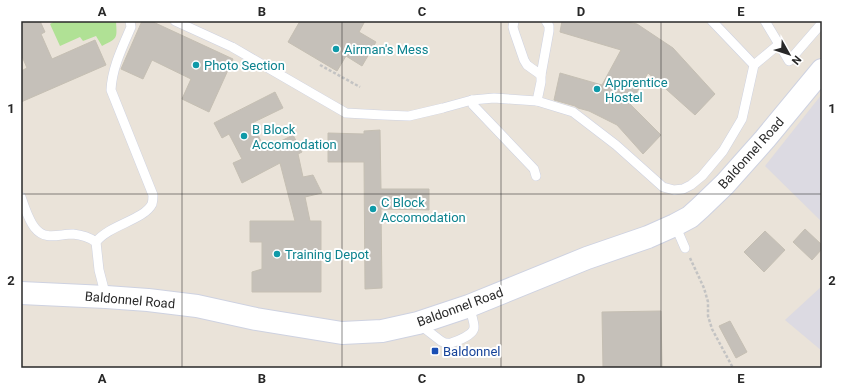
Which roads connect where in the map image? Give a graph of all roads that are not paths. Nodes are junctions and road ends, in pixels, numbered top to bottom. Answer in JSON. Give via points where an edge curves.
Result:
{"nodes":[{"id":1,"x":130,"y":21,"type":"edge"},
{"id":2,"x":175,"y":21,"type":"edge"},
{"id":3,"x":514,"y":21,"type":"edge"},
{"id":4,"x":546,"y":21,"type":"edge"},
{"id":5,"x":712,"y":21,"type":"edge"},
{"id":6,"x":765,"y":21,"type":"edge"},
{"id":7,"x":822,"y":24,"type":"edge"},
{"id":8,"x":778,"y":45,"type":"junction"},
{"id":9,"x":754,"y":65,"type":"junction"},
{"id":10,"x":822,"y":70,"type":"edge"},
{"id":11,"x":541,"y":75,"type":"junction"},
{"id":12,"x":472,"y":100,"type":"junction"},
{"id":13,"x":537,"y":101,"type":"junction"},
{"id":14,"x":536,"y":176,"type":"dead end"},
{"id":15,"x":21,"y":197,"type":"edge"},
{"id":16,"x":675,"y":224,"type":"junction"},
{"id":17,"x":96,"y":242,"type":"junction"},
{"id":18,"x":685,"y":248,"type":"road end"},
{"id":19,"x":21,"y":293,"type":"edge"},
{"id":20,"x":106,"y":297,"type":"junction"},
{"id":21,"x":469,"y":306,"type":"junction"},
{"id":22,"x":418,"y":323,"type":"junction"}],
"edges":[{"from":1,"to":17,"type":"lane","via":[[131,27],[116,64],[111,90],[153,195],[153,203],[148,210],[109,231]]},
{"from":2,"to":12,"type":"lane","via":[[232,47],[346,113],[409,116]]},
{"from":3,"to":11,"type":"lane","via":[[524,60]]},
{"from":4,"to":11,"type":"lane","via":[[549,31]]},
{"from":5,"to":9,"type":"lane"},
{"from":6,"to":8,"type":"lane"},
{"from":7,"to":8,"type":"lane","via":[[789,61]]},
{"from":8,"to":9,"type":"lane"},
{"from":9,"to":13,"type":"lane","via":[[742,119],[723,151],[702,176],[682,189],[663,188],[616,145],[573,112]]},
{"from":10,"to":16,"type":"street","name":"Baldonnel Road","via":[[725,184],[690,217]]},
{"from":11,"to":13,"type":"lane"},
{"from":12,"to":13,"type":"lane","via":[[494,98]]},
{"from":12,"to":14,"type":"lane","via":[[534,169]]},
{"from":15,"to":17,"type":"lane","via":[[33,227],[43,235],[74,234],[89,237]]},
{"from":16,"to":18,"type":"lane"},
{"from":16,"to":21,"type":"street","name":"Baldonnel Road","via":[[648,237],[587,258]]},
{"from":17,"to":20,"type":"lane","via":[[99,270]]},
{"from":19,"to":20,"type":"street","name":"Baldonnel Road"},
{"from":20,"to":22,"type":"street","name":"Baldonnel Road","via":[[197,306],[342,333],[382,331]]},
{"from":21,"to":22,"type":"street","name":"Baldonnel Road"},
{"from":21,"to":22,"type":"lane","via":[[474,327],[472,332],[450,343],[441,341]]}]}
